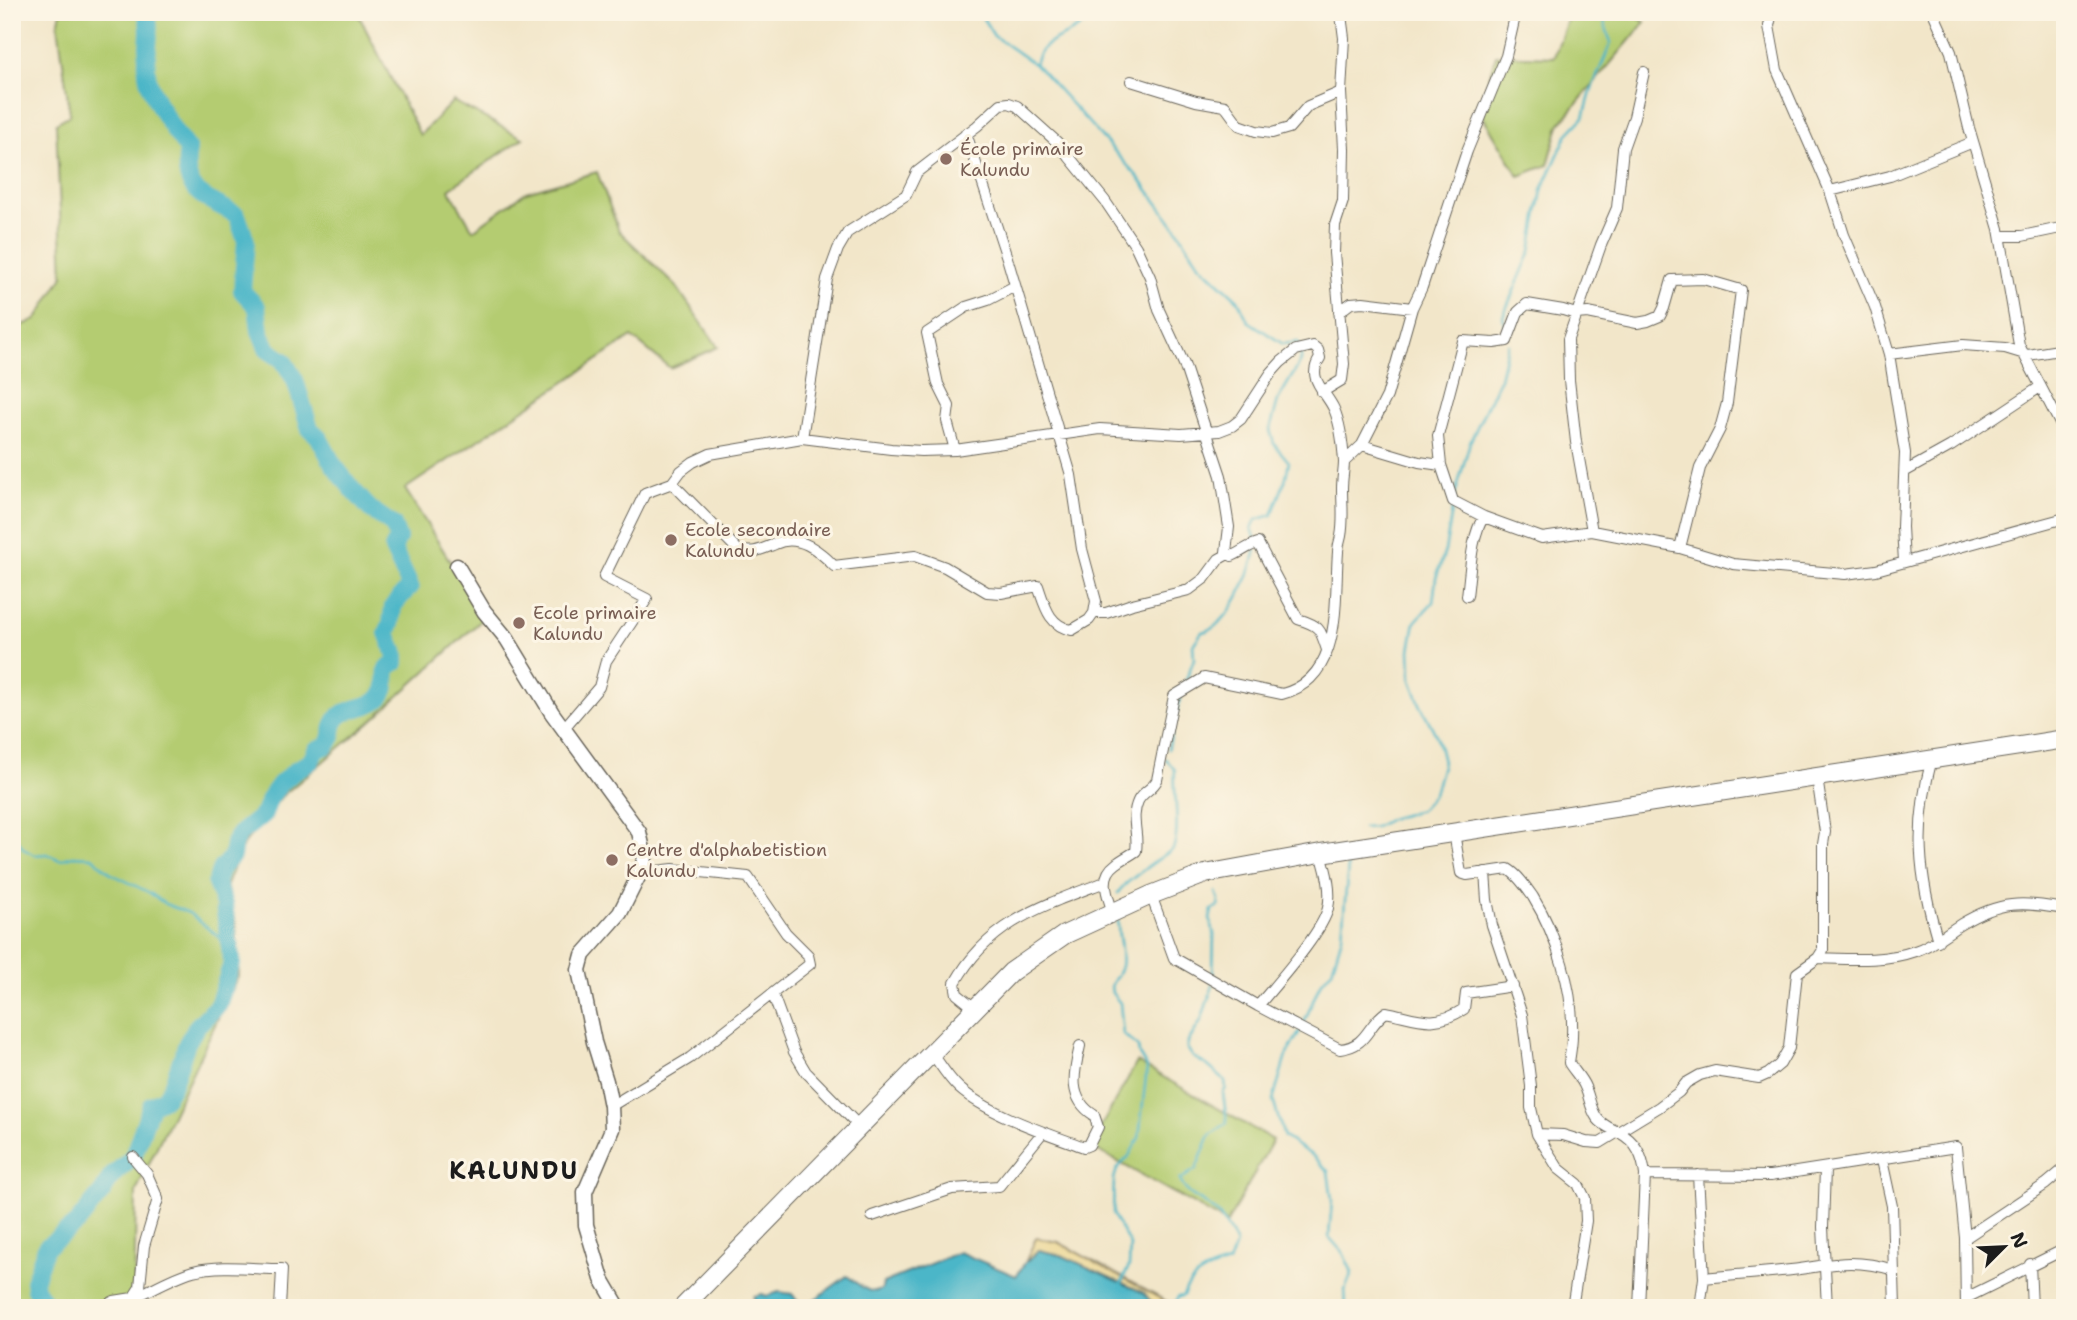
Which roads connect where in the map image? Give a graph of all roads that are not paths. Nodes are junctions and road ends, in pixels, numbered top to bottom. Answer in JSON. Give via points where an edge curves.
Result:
{"nodes":[{"id":1,"x":1353,"y":12,"type":"edge"},
{"id":2,"x":1516,"y":12,"type":"edge"},
{"id":3,"x":1772,"y":12,"type":"edge"},
{"id":4,"x":1933,"y":12,"type":"edge"},
{"id":5,"x":1644,"y":72,"type":"dead end"},
{"id":6,"x":1131,"y":81,"type":"dead end"},
{"id":7,"x":1341,"y":92,"type":"junction"},
{"id":8,"x":966,"y":133,"type":"junction"},
{"id":9,"x":1973,"y":142,"type":"junction"},
{"id":10,"x":1830,"y":191,"type":"junction"},
{"id":11,"x":2065,"y":227,"type":"edge"},
{"id":12,"x":2001,"y":236,"type":"junction"},
{"id":13,"x":1015,"y":286,"type":"junction"},
{"id":14,"x":1412,"y":308,"type":"junction"},
{"id":15,"x":1339,"y":312,"type":"junction"},
{"id":16,"x":1576,"y":314,"type":"junction"},
{"id":17,"x":2065,"y":349,"type":"edge"},
{"id":18,"x":1889,"y":354,"type":"junction"},
{"id":19,"x":2024,"y":354,"type":"junction"},
{"id":20,"x":2040,"y":387,"type":"junction"},
{"id":21,"x":1322,"y":392,"type":"junction"},
{"id":22,"x":1207,"y":433,"type":"junction"},
{"id":23,"x":2065,"y":433,"type":"edge"},
{"id":24,"x":1058,"y":435,"type":"junction"},
{"id":25,"x":802,"y":438,"type":"junction"},
{"id":26,"x":1362,"y":445,"type":"junction"},
{"id":27,"x":956,"y":450,"type":"junction"},
{"id":28,"x":1344,"y":462,"type":"junction"},
{"id":29,"x":1441,"y":465,"type":"junction"},
{"id":30,"x":1906,"y":471,"type":"junction"},
{"id":31,"x":672,"y":483,"type":"junction"},
{"id":32,"x":1485,"y":517,"type":"junction"},
{"id":33,"x":2065,"y":518,"type":"edge"},
{"id":34,"x":1592,"y":531,"type":"junction"},
{"id":35,"x":1680,"y":548,"type":"junction"},
{"id":36,"x":1228,"y":554,"type":"junction"},
{"id":37,"x":1904,"y":562,"type":"junction"},
{"id":38,"x":457,"y":566,"type":"dead end"},
{"id":39,"x":1467,"y":596,"type":"dead end"},
{"id":40,"x":1094,"y":612,"type":"junction"},
{"id":41,"x":1328,"y":652,"type":"junction"},
{"id":42,"x":564,"y":728,"type":"junction"},
{"id":43,"x":2065,"y":739,"type":"edge"},
{"id":44,"x":1932,"y":758,"type":"junction"},
{"id":45,"x":1817,"y":776,"type":"junction"},
{"id":46,"x":1454,"y":833,"type":"junction"},
{"id":47,"x":1321,"y":853,"type":"junction"},
{"id":48,"x":1485,"y":872,"type":"junction"},
{"id":49,"x":640,"y":873,"type":"junction"},
{"id":50,"x":1105,"y":882,"type":"junction"},
{"id":51,"x":1151,"y":894,"type":"junction"},
{"id":52,"x":2065,"y":909,"type":"edge"},
{"id":53,"x":1113,"y":913,"type":"junction"},
{"id":54,"x":1938,"y":941,"type":"junction"},
{"id":55,"x":1818,"y":958,"type":"junction"},
{"id":56,"x":1513,"y":986,"type":"junction"},
{"id":57,"x":773,"y":995,"type":"junction"},
{"id":58,"x":1258,"y":1006,"type":"junction"},
{"id":59,"x":977,"y":1010,"type":"junction"},
{"id":60,"x":1080,"y":1046,"type":"dead end"},
{"id":61,"x":932,"y":1053,"type":"junction"},
{"id":62,"x":611,"y":1106,"type":"junction"},
{"id":63,"x":860,"y":1127,"type":"junction"},
{"id":64,"x":1043,"y":1132,"type":"junction"},
{"id":65,"x":1619,"y":1132,"type":"junction"},
{"id":66,"x":1537,"y":1134,"type":"junction"},
{"id":67,"x":133,"y":1157,"type":"dead end"},
{"id":68,"x":1882,"y":1160,"type":"junction"},
{"id":69,"x":2065,"y":1168,"type":"edge"},
{"id":70,"x":1825,"y":1169,"type":"junction"},
{"id":71,"x":1645,"y":1175,"type":"junction"},
{"id":72,"x":1698,"y":1175,"type":"junction"},
{"id":73,"x":872,"y":1216,"type":"dead end"},
{"id":74,"x":1965,"y":1238,"type":"junction"},
{"id":75,"x":2065,"y":1249,"type":"edge"},
{"id":76,"x":1826,"y":1264,"type":"junction"},
{"id":77,"x":2030,"y":1264,"type":"junction"},
{"id":78,"x":1894,"y":1270,"type":"junction"},
{"id":79,"x":1704,"y":1278,"type":"junction"},
{"id":80,"x":133,"y":1298,"type":"junction"},
{"id":81,"x":1966,"y":1303,"type":"edge"},
{"id":82,"x":100,"y":1308,"type":"edge"},
{"id":83,"x":281,"y":1308,"type":"edge"},
{"id":84,"x":619,"y":1308,"type":"edge"},
{"id":85,"x":682,"y":1308,"type":"edge"},
{"id":86,"x":1572,"y":1308,"type":"edge"},
{"id":87,"x":1639,"y":1308,"type":"edge"},
{"id":88,"x":1700,"y":1308,"type":"edge"},
{"id":89,"x":1827,"y":1308,"type":"edge"},
{"id":90,"x":1895,"y":1308,"type":"edge"},
{"id":91,"x":2032,"y":1308,"type":"edge"}],
"edges":[{"from":1,"to":7,"type":"street","via":[[1341,15]]},
{"from":2,"to":14,"type":"street","via":[[1506,56],[1467,150]]},
{"from":3,"to":10,"type":"street","via":[[1769,26],[1777,71]]},
{"from":4,"to":9,"type":"street","via":[[1951,52]]},
{"from":5,"to":16,"type":"street","via":[[1623,148],[1617,208]]},
{"from":6,"to":7,"type":"street","via":[[1225,106],[1239,125],[1265,133],[1290,128],[1308,106]]},
{"from":7,"to":15,"type":"street","via":[[1343,201],[1335,225],[1334,253]]},
{"from":8,"to":13,"type":"street"},
{"from":8,"to":22,"type":"street","via":[[1001,104],[1017,106],[1057,142],[1105,201],[1150,277]]},
{"from":8,"to":25,"type":"street","via":[[917,172],[906,195],[848,232],[838,248],[827,279]]},
{"from":9,"to":10,"type":"street","via":[[1890,176]]},
{"from":9,"to":12,"type":"street"},
{"from":10,"to":18,"type":"street"},
{"from":11,"to":12,"type":"street"},
{"from":12,"to":19,"type":"street","via":[[2015,330]]},
{"from":13,"to":24,"type":"street"},
{"from":13,"to":27,"type":"street","via":[[966,307],[927,332],[936,377],[949,406],[947,421]]},
{"from":14,"to":15,"type":"street","via":[[1363,302],[1351,303]]},
{"from":14,"to":26,"type":"street","via":[[1387,396]]},
{"from":15,"to":21,"type":"street","via":[[1345,351],[1342,380]]},
{"from":16,"to":29,"type":"street","via":[[1527,304],[1517,312],[1507,341],[1463,341],[1438,436]]},
{"from":16,"to":34,"type":"street","via":[[1568,339],[1569,380]]},
{"from":16,"to":35,"type":"street","via":[[1648,321],[1660,316],[1672,280],[1703,279],[1741,290],[1727,403],[1720,429],[1700,468]]},
{"from":17,"to":19,"type":"street"},
{"from":18,"to":19,"type":"street","via":[[1963,345]]},
{"from":18,"to":30,"type":"street"},
{"from":19,"to":20,"type":"street"},
{"from":20,"to":23,"type":"street"},
{"from":20,"to":30,"type":"street"},
{"from":21,"to":22,"type":"street","via":[[1314,377],[1318,350],[1313,346],[1296,349],[1270,373],[1241,419]]},
{"from":21,"to":28,"type":"street","via":[[1337,417]]},
{"from":22,"to":24,"type":"street","via":[[1100,429]]},
{"from":22,"to":36,"type":"street","via":[[1228,514]]},
{"from":24,"to":27,"type":"street"},
{"from":24,"to":40,"type":"street","via":[[1071,475],[1080,539],[1096,601]]},
{"from":25,"to":27,"type":"street","via":[[891,449]]},
{"from":25,"to":31,"type":"street","via":[[710,454],[681,471]]},
{"from":26,"to":28,"type":"street"},
{"from":26,"to":29,"type":"street"},
{"from":28,"to":41,"type":"street","via":[[1335,616]]},
{"from":29,"to":32,"type":"street","via":[[1453,501]]},
{"from":30,"to":37,"type":"street"},
{"from":31,"to":40,"type":"street","via":[[738,550],[752,554],[779,542],[797,541],[813,547],[834,566],[915,556],[945,567],[987,592],[1038,586],[1052,620],[1063,628],[1081,626]]},
{"from":31,"to":42,"type":"street","via":[[645,494],[604,577],[647,599],[606,661],[599,687]]},
{"from":32,"to":34,"type":"street","via":[[1542,538]]},
{"from":32,"to":39,"type":"street","via":[[1471,561]]},
{"from":33,"to":37,"type":"street"},
{"from":34,"to":35,"type":"street"},
{"from":35,"to":37,"type":"street","via":[[1733,564],[1845,574]]},
{"from":36,"to":40,"type":"street","via":[[1189,590],[1106,613]]},
{"from":36,"to":41,"type":"street","via":[[1258,543],[1298,619],[1321,630]]},
{"from":38,"to":42,"type":"street"},
{"from":41,"to":50,"type":"street","via":[[1314,675],[1283,694],[1204,678],[1174,696],[1155,785],[1137,804],[1133,826],[1136,851],[1108,871]]},
{"from":42,"to":49,"type":"street","via":[[639,832],[645,858]]},
{"from":43,"to":44,"type":"highway"},
{"from":44,"to":45,"type":"highway"},
{"from":44,"to":54,"type":"street","via":[[1923,803],[1920,866]]},
{"from":45,"to":46,"type":"highway"},
{"from":45,"to":55,"type":"street","via":[[1825,832],[1824,943]]},
{"from":46,"to":47,"type":"highway"},
{"from":46,"to":48,"type":"street","via":[[1461,873]]},
{"from":47,"to":51,"type":"highway","via":[[1205,874]]},
{"from":47,"to":58,"type":"street","via":[[1329,888],[1328,909],[1306,946]]},
{"from":48,"to":56,"type":"street","via":[[1492,925]]},
{"from":48,"to":65,"type":"street","via":[[1512,870],[1539,908],[1558,948],[1565,978],[1572,1036],[1569,1063],[1585,1086],[1599,1121]]},
{"from":49,"to":57,"type":"street","via":[[673,869],[748,877],[786,933],[808,955],[810,964]]},
{"from":49,"to":62,"type":"street","via":[[620,913],[583,955],[579,970]]},
{"from":50,"to":53,"type":"street"},
{"from":50,"to":59,"type":"street","via":[[1039,908],[989,937],[955,983],[957,994]]},
{"from":51,"to":53,"type":"highway"},
{"from":51,"to":58,"type":"street","via":[[1174,958]]},
{"from":52,"to":54,"type":"street","via":[[2021,902],[1999,906]]},
{"from":53,"to":59,"type":"highway","via":[[1041,950],[1011,972]]},
{"from":54,"to":55,"type":"street","via":[[1892,958]]},
{"from":55,"to":65,"type":"street","via":[[1797,973],[1789,1048],[1780,1064],[1759,1078],[1715,1071],[1700,1075]]},
{"from":56,"to":58,"type":"street","via":[[1466,993],[1464,1009],[1441,1020],[1421,1021],[1385,1012],[1353,1047],[1340,1049]]},
{"from":56,"to":66,"type":"street","via":[[1523,1024]]},
{"from":57,"to":62,"type":"street","via":[[690,1058]]},
{"from":57,"to":63,"type":"street","via":[[806,1072]]},
{"from":59,"to":61,"type":"highway"},
{"from":60,"to":64,"type":"street","via":[[1073,1084],[1098,1127],[1086,1147]]},
{"from":61,"to":63,"type":"highway"},
{"from":61,"to":64,"type":"street","via":[[962,1091]]},
{"from":62,"to":84,"type":"street","via":[[612,1129],[584,1192],[586,1225],[602,1279]]},
{"from":63,"to":85,"type":"highway"},
{"from":64,"to":73,"type":"street","via":[[999,1186],[952,1189]]},
{"from":65,"to":66,"type":"street","via":[[1600,1143]]},
{"from":65,"to":71,"type":"street","via":[[1636,1145]]},
{"from":66,"to":86,"type":"street","via":[[1558,1168],[1585,1198],[1587,1221]]},
{"from":67,"to":80,"type":"street","via":[[158,1199],[144,1246],[140,1287]]},
{"from":68,"to":70,"type":"street"},
{"from":68,"to":74,"type":"street","via":[[1956,1147]]},
{"from":68,"to":78,"type":"street","via":[[1892,1206]]},
{"from":69,"to":74,"type":"street"},
{"from":70,"to":72,"type":"street","via":[[1770,1177]]},
{"from":70,"to":76,"type":"street","via":[[1822,1227]]},
{"from":71,"to":72,"type":"street"},
{"from":71,"to":87,"type":"street"},
{"from":72,"to":79,"type":"street"},
{"from":74,"to":81,"type":"street"},
{"from":75,"to":77,"type":"street"},
{"from":76,"to":78,"type":"street","via":[[1869,1263]]},
{"from":76,"to":79,"type":"street"},
{"from":76,"to":89,"type":"street"},
{"from":77,"to":81,"type":"street"},
{"from":77,"to":91,"type":"street"},
{"from":78,"to":90,"type":"street"},
{"from":79,"to":88,"type":"street"},
{"from":80,"to":82,"type":"street"},
{"from":80,"to":83,"type":"street","via":[[194,1271],[282,1269]]}]}
